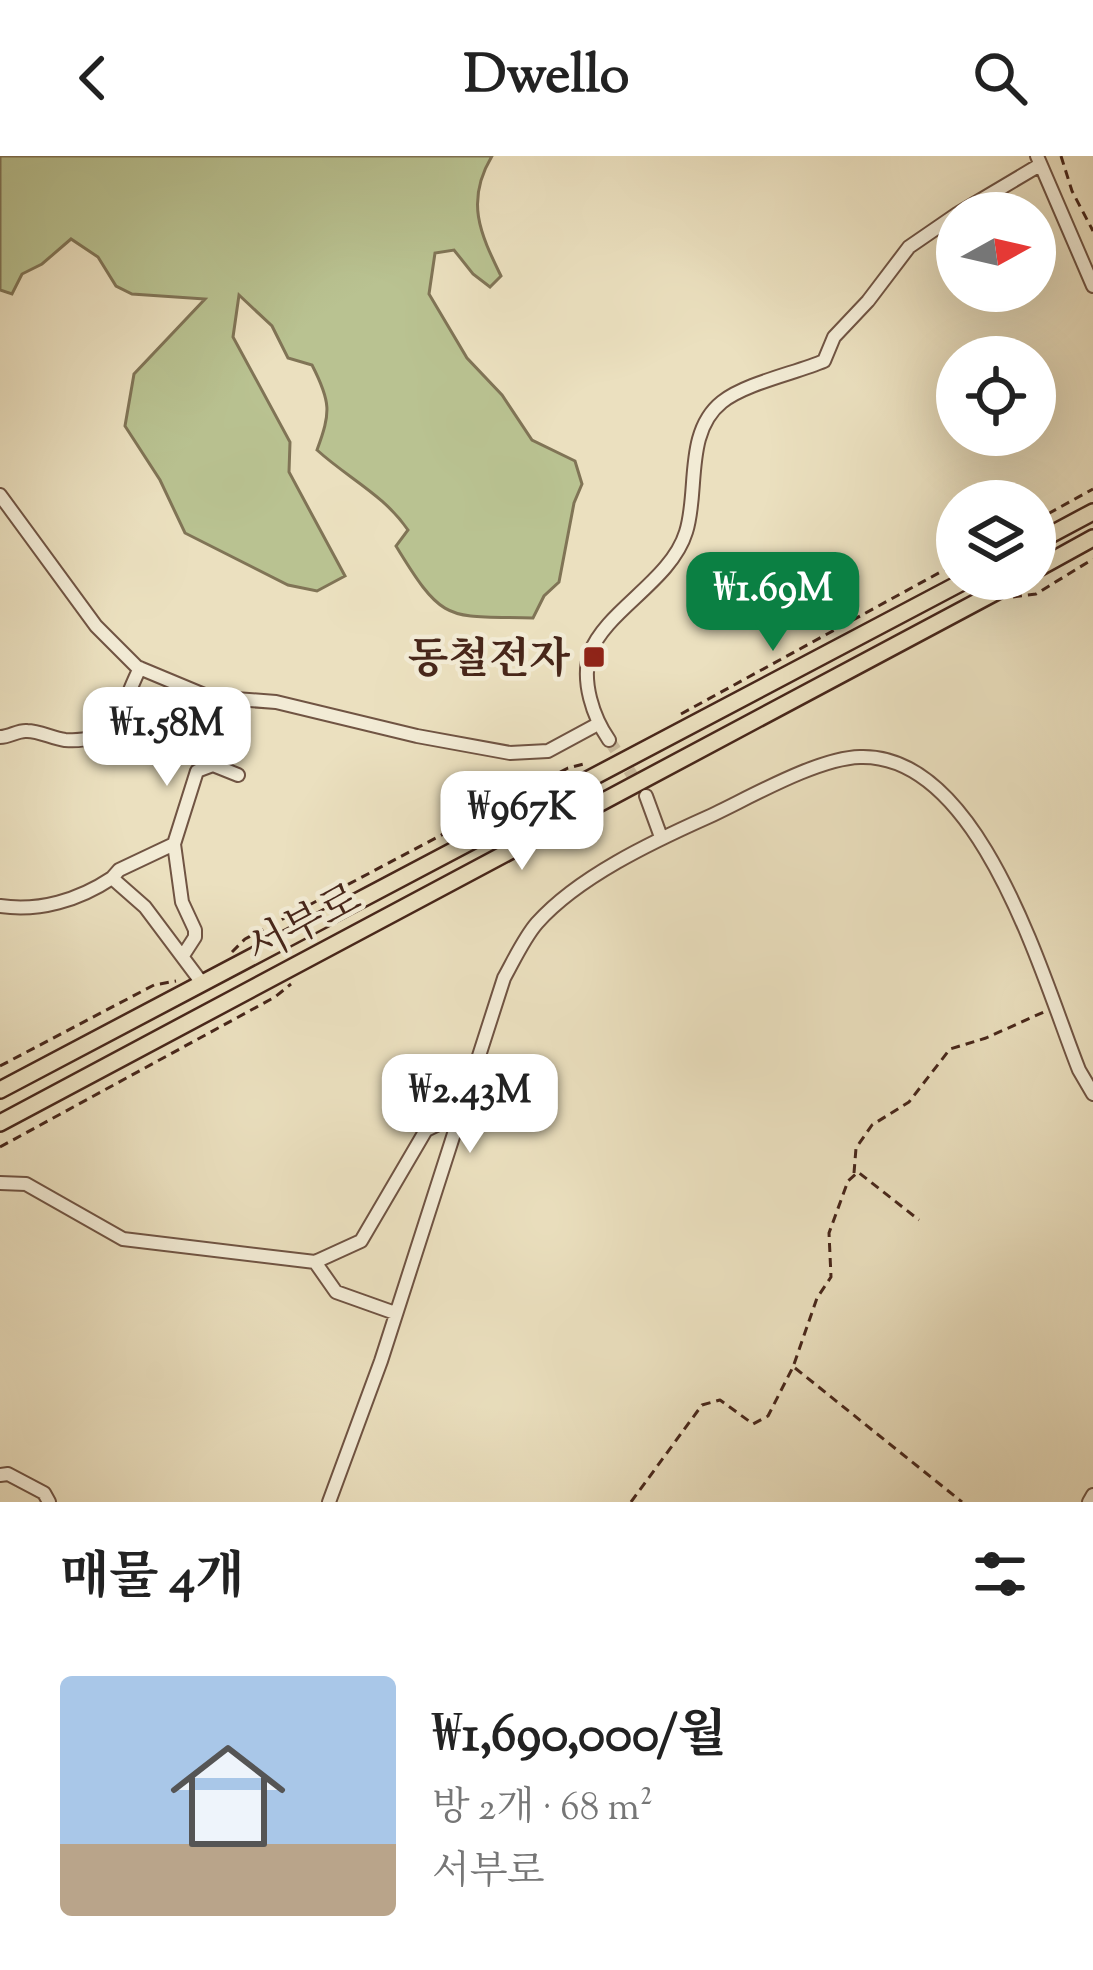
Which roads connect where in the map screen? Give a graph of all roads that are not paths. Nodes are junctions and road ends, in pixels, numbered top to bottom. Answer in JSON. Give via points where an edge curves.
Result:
{"nodes":[{"id":1,"x":1038,"y":161,"type":"edge"},
{"id":2,"x":991,"y":192,"type":"edge"},
{"id":3,"x":936,"y":229,"type":"edge"},
{"id":4,"x":1093,"y":286,"type":"edge"},
{"id":5,"x":0,"y":495,"type":"edge"},
{"id":6,"x":1093,"y":512,"type":"edge"},
{"id":7,"x":1056,"y":532,"type":"edge"},
{"id":8,"x":1093,"y":538,"type":"edge"},
{"id":9,"x":1056,"y":558,"type":"edge"},
{"id":10,"x":936,"y":596,"type":"edge"},
{"id":11,"x":981,"y":600,"type":"edge"},
{"id":12,"x":140,"y":668,"type":"junction"},
{"id":13,"x":598,"y":724,"type":"junction"},
{"id":14,"x":0,"y":736,"type":"edge"},
{"id":15,"x":609,"y":740,"type":"tunnel mouth"},
{"id":16,"x":238,"y":775,"type":"dead end"},
{"id":17,"x":646,"y":796,"type":"tunnel mouth"},
{"id":18,"x":661,"y":837,"type":"junction"},
{"id":19,"x":174,"y":844,"type":"junction"},
{"id":20,"x":112,"y":878,"type":"junction"},
{"id":21,"x":0,"y":906,"type":"edge"},
{"id":22,"x":184,"y":954,"type":"junction"},
{"id":23,"x":200,"y":977,"type":"junction"},
{"id":24,"x":0,"y":1090,"type":"edge"},
{"id":25,"x":1093,"y":1094,"type":"edge"},
{"id":26,"x":459,"y":1114,"type":"junction"},
{"id":27,"x":0,"y":1123,"type":"edge"},
{"id":28,"x":0,"y":1183,"type":"edge"},
{"id":29,"x":315,"y":1262,"type":"junction"},
{"id":30,"x":395,"y":1312,"type":"junction"},
{"id":31,"x":0,"y":1475,"type":"edge"},
{"id":32,"x":49,"y":1502,"type":"edge"},
{"id":33,"x":329,"y":1502,"type":"edge"}],
"edges":[{"from":1,"to":2,"type":"street"},
{"from":1,"to":4,"type":"street"},
{"from":3,"to":13,"type":"street","via":[[910,247],[833,337],[824,361],[722,402],[704,427],[686,532],[666,568],[588,657]]},
{"from":5,"to":12,"type":"street","via":[[96,626]]},
{"from":6,"to":7,"type":"main road"},
{"from":8,"to":9,"type":"main road"},
{"from":10,"to":23,"type":"main road","name":"서부로"},
{"from":11,"to":27,"type":"main road","name":"서부로"},
{"from":12,"to":13,"type":"street","via":[[209,697],[276,702],[510,752],[548,751]]},
{"from":12,"to":14,"type":"street","via":[[106,732],[70,740],[25,730]]},
{"from":13,"to":15,"type":"street"},
{"from":16,"to":19,"type":"street","via":[[213,765],[197,771]]},
{"from":17,"to":18,"type":"street"},
{"from":18,"to":25,"type":"street","via":[[855,756],[914,772],[960,810],[1001,873]]},
{"from":18,"to":26,"type":"street","via":[[537,923],[504,978]]},
{"from":19,"to":20,"type":"street"},
{"from":19,"to":22,"type":"street","via":[[195,931]]},
{"from":20,"to":21,"type":"street","via":[[67,901]]},
{"from":20,"to":22,"type":"street"},
{"from":22,"to":23,"type":"street"},
{"from":23,"to":24,"type":"main road","name":"서부로"},
{"from":26,"to":29,"type":"street","via":[[426,1130],[361,1241]]},
{"from":26,"to":30,"type":"street"},
{"from":28,"to":29,"type":"street","via":[[26,1184],[123,1239]]},
{"from":29,"to":30,"type":"street","via":[[336,1292]]},
{"from":30,"to":33,"type":"street"},
{"from":31,"to":32,"type":"street"}]}
